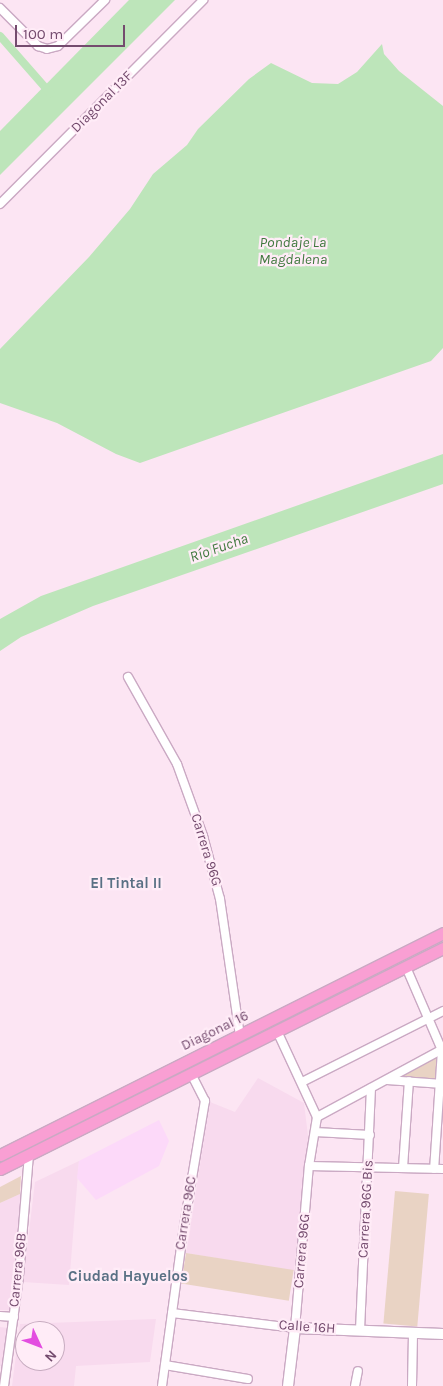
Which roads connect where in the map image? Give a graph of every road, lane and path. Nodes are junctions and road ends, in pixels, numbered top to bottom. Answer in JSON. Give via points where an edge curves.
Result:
{"nodes":[{"id":1,"x":105,"y":0,"type":"edge"},
{"id":2,"x":203,"y":0,"type":"edge"},
{"id":3,"x":0,"y":8,"type":"edge"},
{"id":4,"x":0,"y":204,"type":"edge"},
{"id":5,"x":128,"y":677,"type":"dead end"},
{"id":6,"x":443,"y":934,"type":"edge"},
{"id":7,"x":443,"y":948,"type":"edge"},
{"id":8,"x":406,"y":967,"type":"junction"},
{"id":9,"x":443,"y":1011,"type":"edge"},
{"id":10,"x":428,"y":1018,"type":"junction"},
{"id":11,"x":277,"y":1032,"type":"junction"},
{"id":12,"x":240,"y":1036,"type":"junction"},
{"id":13,"x":442,"y":1050,"type":"edge"},
{"id":14,"x":191,"y":1074,"type":"junction"},
{"id":15,"x":386,"y":1080,"type":"junction"},
{"id":16,"x":410,"y":1081,"type":"junction"},
{"id":17,"x":302,"y":1082,"type":"junction"},
{"id":18,"x":441,"y":1084,"type":"edge"},
{"id":19,"x":371,"y":1088,"type":"junction"},
{"id":20,"x":317,"y":1117,"type":"junction"},
{"id":21,"x":315,"y":1132,"type":"junction"},
{"id":22,"x":370,"y":1135,"type":"junction"},
{"id":23,"x":29,"y":1154,"type":"junction"},
{"id":24,"x":0,"y":1155,"type":"edge"},
{"id":25,"x":309,"y":1166,"type":"junction"},
{"id":26,"x":370,"y":1167,"type":"junction"},
{"id":27,"x":403,"y":1168,"type":"junction"},
{"id":28,"x":0,"y":1169,"type":"edge"},
{"id":29,"x":434,"y":1169,"type":"junction"},
{"id":30,"x":443,"y":1169,"type":"edge"},
{"id":31,"x":172,"y":1313,"type":"junction"},
{"id":32,"x":0,"y":1316,"type":"edge"},
{"id":33,"x":14,"y":1317,"type":"junction"},
{"id":34,"x":295,"y":1328,"type":"junction"},
{"id":35,"x":360,"y":1330,"type":"junction"},
{"id":36,"x":413,"y":1332,"type":"junction"},
{"id":37,"x":443,"y":1334,"type":"edge"},
{"id":38,"x":164,"y":1365,"type":"junction"},
{"id":39,"x":358,"y":1371,"type":"dead end"},
{"id":40,"x":248,"y":1379,"type":"dead end"},
{"id":41,"x":4,"y":1386,"type":"edge"},
{"id":42,"x":162,"y":1386,"type":"edge"},
{"id":43,"x":288,"y":1386,"type":"edge"},
{"id":44,"x":356,"y":1386,"type":"edge"},
{"id":45,"x":412,"y":1386,"type":"edge"}],
"edges":[{"from":1,"to":3,"type":"street","via":[[58,46],[47,49],[38,46]]},
{"from":2,"to":4,"type":"street","name":"Diagonal 13F"},
{"from":5,"to":12,"type":"street","name":"Carrera 96G","via":[[177,764],[203,836],[220,899]]},
{"from":6,"to":12,"type":"main road","name":"Diagonal 16"},
{"from":7,"to":8,"type":"main road","name":"Diagonal 16"},
{"from":8,"to":10,"type":"street"},
{"from":8,"to":11,"type":"main road","name":"Diagonal 16"},
{"from":9,"to":10,"type":"street"},
{"from":10,"to":13,"type":"street"},
{"from":10,"to":17,"type":"street"},
{"from":11,"to":14,"type":"main road","name":"Diagonal 16"},
{"from":11,"to":17,"type":"street"},
{"from":12,"to":24,"type":"main road","name":"Diagonal 16"},
{"from":13,"to":15,"type":"street"},
{"from":13,"to":18,"type":"street"},
{"from":14,"to":23,"type":"main road","name":"Diagonal 16"},
{"from":14,"to":31,"type":"street","name":"Carrera 96C","via":[[205,1101]]},
{"from":15,"to":16,"type":"street"},
{"from":15,"to":19,"type":"street"},
{"from":16,"to":18,"type":"street"},
{"from":16,"to":27,"type":"street"},
{"from":17,"to":20,"type":"street"},
{"from":18,"to":29,"type":"street"},
{"from":19,"to":20,"type":"street"},
{"from":19,"to":22,"type":"street","name":"Carrera 96G Bis"},
{"from":20,"to":21,"type":"street","name":"Carrera 96G"},
{"from":21,"to":22,"type":"street"},
{"from":21,"to":25,"type":"street","name":"Carrera 96G"},
{"from":22,"to":26,"type":"street","name":"Carrera 96G Bis"},
{"from":23,"to":28,"type":"main road","name":"Diagonal 16"},
{"from":23,"to":33,"type":"street","name":"Carrera 96B"},
{"from":25,"to":26,"type":"street"},
{"from":25,"to":34,"type":"street","name":"Carrera 96G"},
{"from":26,"to":27,"type":"street"},
{"from":26,"to":35,"type":"street","name":"Carrera 96G Bis"},
{"from":27,"to":29,"type":"street"},
{"from":29,"to":30,"type":"street"},
{"from":31,"to":34,"type":"street","name":"Calle 16H"},
{"from":31,"to":38,"type":"street","name":"Carrera 96C"},
{"from":32,"to":33,"type":"street"},
{"from":33,"to":41,"type":"street","name":"Carrera 96B"},
{"from":34,"to":35,"type":"street","name":"Calle 16H"},
{"from":34,"to":43,"type":"street","name":"Carrera 96G"},
{"from":35,"to":36,"type":"street","name":"Calle 16H"},
{"from":36,"to":37,"type":"street","name":"Calle 16H"},
{"from":36,"to":45,"type":"street"},
{"from":38,"to":40,"type":"street"},
{"from":38,"to":42,"type":"street","name":"Carrera 96C"},
{"from":39,"to":44,"type":"street"}]}
